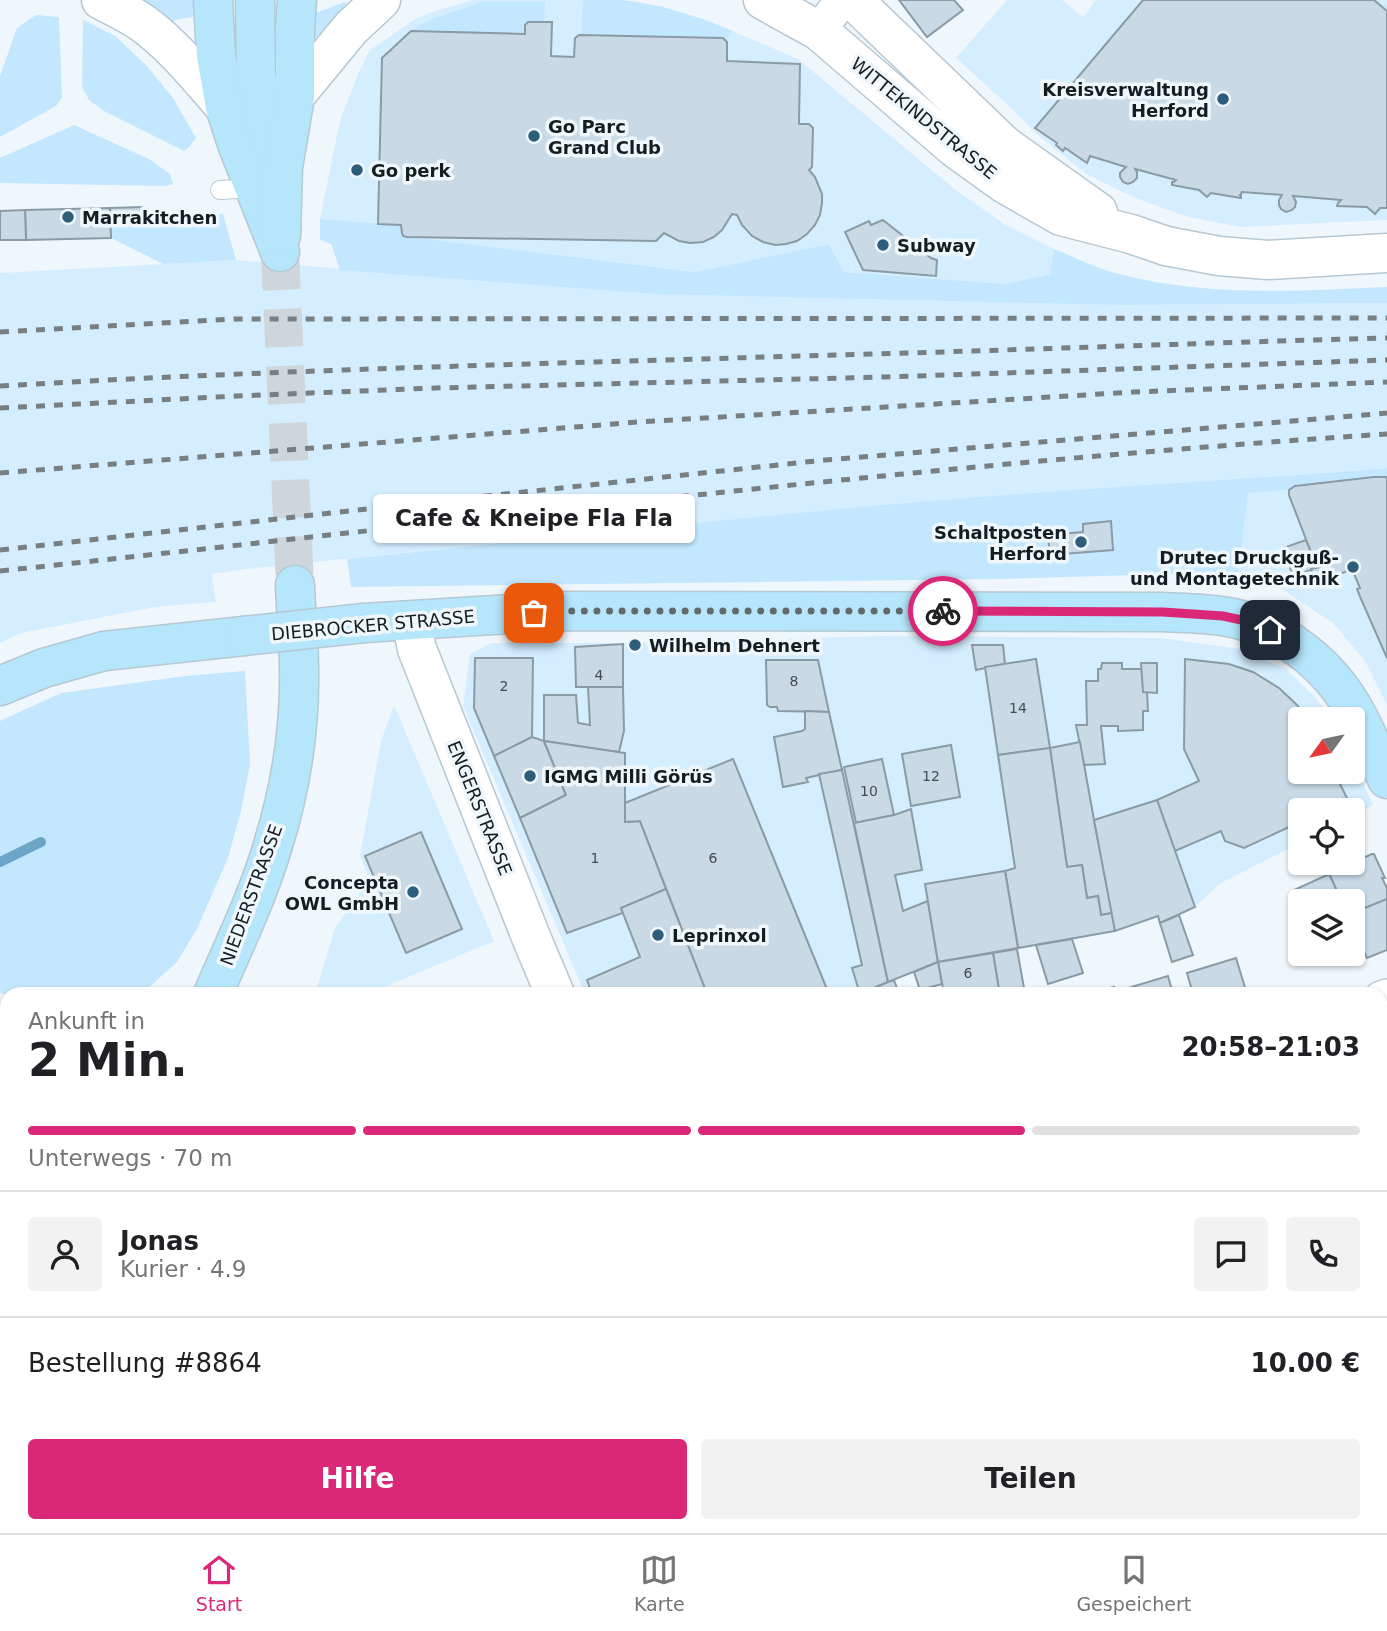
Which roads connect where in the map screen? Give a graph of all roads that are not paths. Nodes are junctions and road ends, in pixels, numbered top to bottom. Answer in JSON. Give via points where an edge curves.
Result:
{"nodes":[{"id":1,"x":100,"y":0,"type":"edge"},
{"id":2,"x":213,"y":0,"type":"edge"},
{"id":3,"x":256,"y":0,"type":"edge"},
{"id":4,"x":297,"y":0,"type":"edge"},
{"id":5,"x":381,"y":0,"type":"edge"},
{"id":6,"x":763,"y":0,"type":"edge"},
{"id":7,"x":842,"y":0,"type":"edge"},
{"id":8,"x":853,"y":0,"type":"edge"},
{"id":9,"x":819,"y":31,"type":"junction"},
{"id":10,"x":295,"y":96,"type":"junction"},
{"id":11,"x":225,"y":107,"type":"junction"},
{"id":12,"x":253,"y":182,"type":"junction"},
{"id":13,"x":1131,"y":234,"type":"junction"},
{"id":14,"x":1387,"y":253,"type":"edge"},
{"id":15,"x":295,"y":585,"type":"tunnel mouth"},
{"id":16,"x":411,"y":621,"type":"junction"},
{"id":17,"x":0,"y":686,"type":"edge"},
{"id":18,"x":1387,"y":779,"type":"edge"},
{"id":19,"x":215,"y":987,"type":"edge"},
{"id":20,"x":552,"y":987,"type":"edge"}],
"edges":[{"from":1,"to":11,"type":"street","via":[[145,25]]},
{"from":2,"to":11,"type":"main road"},
{"from":3,"to":12,"type":"main road","via":[[256,76],[265,121]]},
{"from":4,"to":10,"type":"main road"},
{"from":5,"to":10,"type":"street","via":[[351,28]]},
{"from":6,"to":9,"type":"street","name":"WITTEKINDSTRASSE"},
{"from":7,"to":9,"type":"street"},
{"from":8,"to":13,"type":"street","name":"WITTEKINDSTRASSE","via":[[1004,145]]},
{"from":9,"to":13,"type":"street","name":"WITTEKINDSTRASSE","via":[[955,148],[1005,184],[1061,216]]},
{"from":10,"to":12,"type":"main road"},
{"from":11,"to":12,"type":"main road"},
{"from":13,"to":14,"type":"street","name":"WITTEKINDSTRASSE","via":[[1166,246],[1268,260]]},
{"from":15,"to":19,"type":"main road","name":"NIEDERSTRASSE","via":[[299,672],[292,763],[273,845]]},
{"from":16,"to":17,"type":"main road","name":"DIEBROCKER STRASSE","bridge":true,"via":[[104,651]]},
{"from":16,"to":18,"type":"main road","name":"DIEBROCKER STRASSE","via":[[559,611],[1163,612],[1223,616],[1270,630],[1315,660],[1356,713]]},
{"from":16,"to":20,"type":"street","name":"ENGERSTRASSE","via":[[417,649]]}]}
